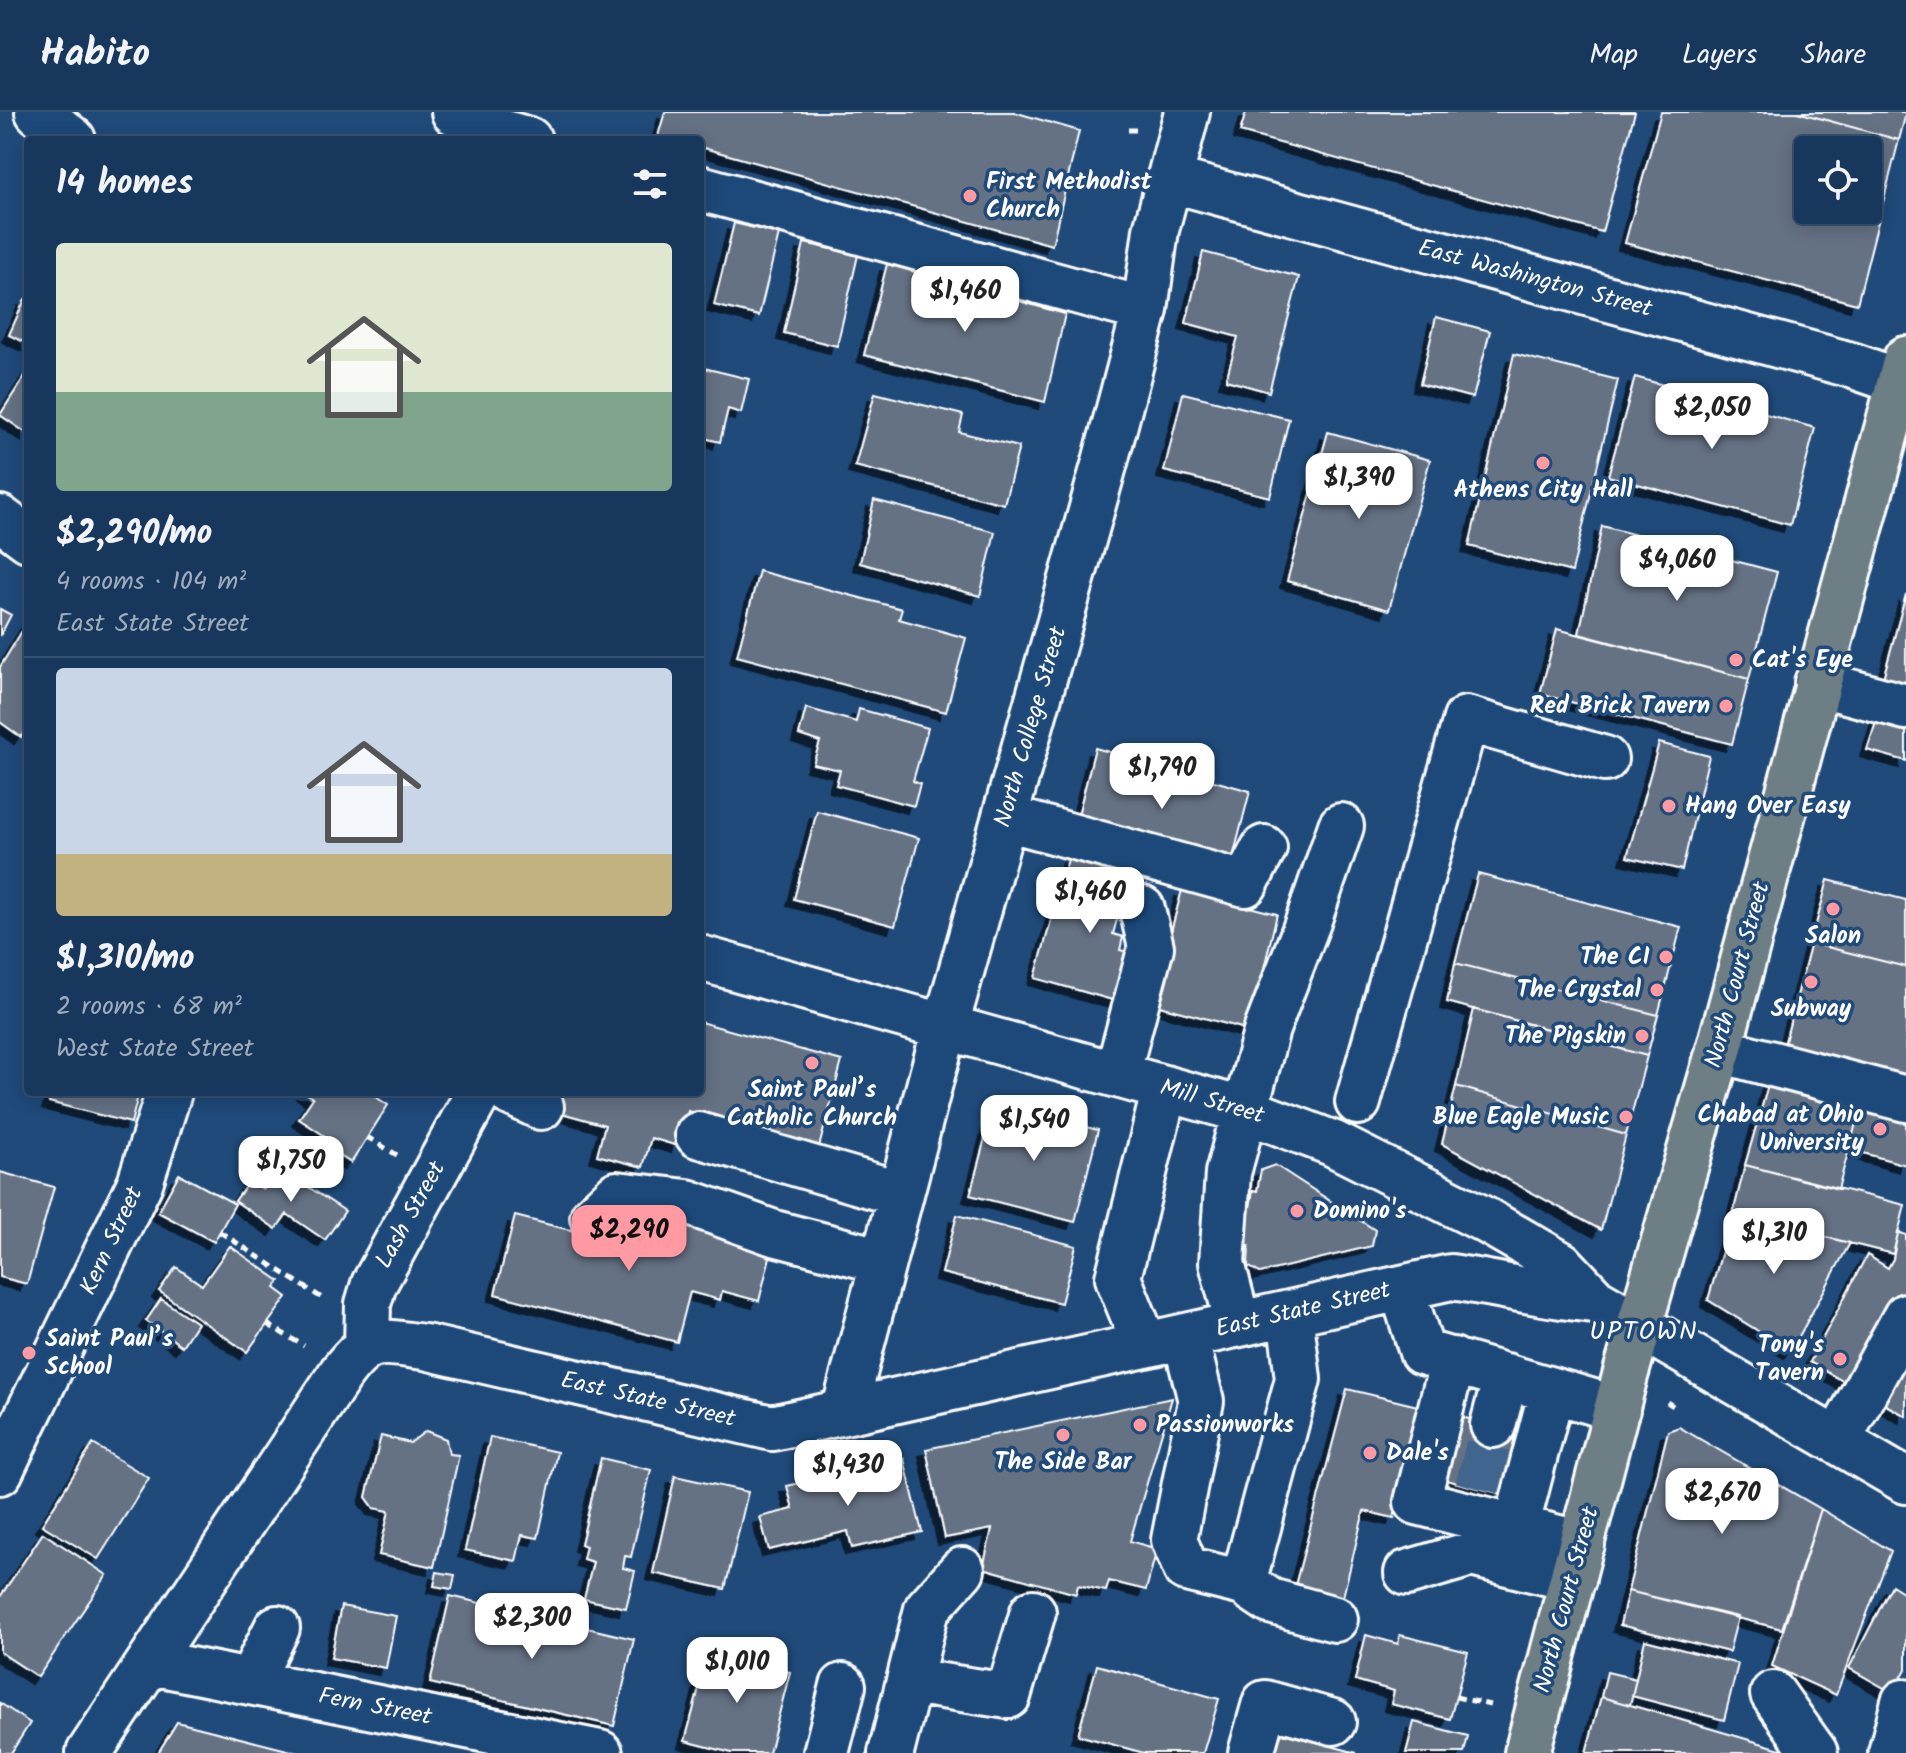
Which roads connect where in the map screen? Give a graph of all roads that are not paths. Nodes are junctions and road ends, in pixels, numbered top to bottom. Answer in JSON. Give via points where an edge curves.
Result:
{"nodes":[{"id":1,"x":38,"y":112,"type":"edge"},
{"id":2,"x":454,"y":112,"type":"edge"},
{"id":3,"x":1187,"y":112,"type":"edge"},
{"id":4,"x":68,"y":136,"type":"edge"},
{"id":5,"x":515,"y":136,"type":"edge"},
{"id":6,"x":1169,"y":179,"type":"junction"},
{"id":7,"x":704,"y":189,"type":"edge"},
{"id":8,"x":1145,"y":310,"type":"junction"},
{"id":9,"x":1904,"y":375,"type":"edge"},
{"id":10,"x":0,"y":518,"type":"edge"},
{"id":11,"x":24,"y":536,"type":"edge"},
{"id":12,"x":1817,"y":683,"type":"junction"},
{"id":13,"x":1906,"y":707,"type":"edge"},
{"id":14,"x":1605,"y":759,"type":"dead end"},
{"id":15,"x":1006,"y":818,"type":"junction"},
{"id":16,"x":1341,"y":826,"type":"dead end"},
{"id":17,"x":1264,"y":848,"type":"dead end"},
{"id":18,"x":1142,"y":909,"type":"dead end"},
{"id":19,"x":704,"y":959,"type":"edge"},
{"id":20,"x":947,"y":1028,"type":"junction"},
{"id":21,"x":1719,"y":1050,"type":"junction"},
{"id":22,"x":1117,"y":1075,"type":"junction"},
{"id":23,"x":1165,"y":1088,"type":"junction"},
{"id":24,"x":168,"y":1096,"type":"edge"},
{"id":25,"x":477,"y":1096,"type":"edge"},
{"id":26,"x":1906,"y":1099,"type":"edge"},
{"id":27,"x":1358,"y":1102,"type":"dead end"},
{"id":28,"x":1244,"y":1110,"type":"junction"},
{"id":29,"x":698,"y":1135,"type":"dead end"},
{"id":30,"x":901,"y":1194,"type":"junction"},
{"id":31,"x":593,"y":1217,"type":"dead end"},
{"id":32,"x":883,"y":1261,"type":"junction"},
{"id":33,"x":1402,"y":1288,"type":"junction"},
{"id":34,"x":1595,"y":1300,"type":"junction"},
{"id":35,"x":1290,"y":1313,"type":"junction"},
{"id":36,"x":1906,"y":1316,"type":"edge"},
{"id":37,"x":1238,"y":1324,"type":"junction"},
{"id":38,"x":1641,"y":1325,"type":"junction"},
{"id":39,"x":1165,"y":1340,"type":"junction"},
{"id":40,"x":367,"y":1345,"type":"junction"},
{"id":41,"x":1453,"y":1360,"type":"junction"},
{"id":42,"x":1506,"y":1376,"type":"junction"},
{"id":43,"x":1552,"y":1390,"type":"junction"},
{"id":44,"x":1617,"y":1409,"type":"junction"},
{"id":45,"x":844,"y":1412,"type":"junction"},
{"id":46,"x":1493,"y":1425,"type":"tunnel mouth"},
{"id":47,"x":1838,"y":1440,"type":"junction"},
{"id":48,"x":0,"y":1472,"type":"edge"},
{"id":49,"x":1906,"y":1481,"type":"edge"},
{"id":50,"x":1473,"y":1519,"type":"junction"},
{"id":51,"x":1516,"y":1528,"type":"junction"},
{"id":52,"x":1577,"y":1562,"type":"junction"},
{"id":53,"x":962,"y":1570,"type":"dead end"},
{"id":54,"x":1407,"y":1573,"type":"dead end"},
{"id":55,"x":1243,"y":1583,"type":"junction"},
{"id":56,"x":1033,"y":1612,"type":"dead end"},
{"id":57,"x":1335,"y":1619,"type":"dead end"},
{"id":58,"x":277,"y":1628,"type":"dead end"},
{"id":59,"x":151,"y":1662,"type":"junction"},
{"id":60,"x":909,"y":1681,"type":"junction"},
{"id":61,"x":250,"y":1682,"type":"junction"},
{"id":62,"x":843,"y":1686,"type":"dead end"},
{"id":63,"x":1773,"y":1694,"type":"dead end"},
{"id":64,"x":1904,"y":1702,"type":"dead end"},
{"id":65,"x":1333,"y":1722,"type":"dead end"},
{"id":66,"x":408,"y":1733,"type":"edge"},
{"id":67,"x":89,"y":1753,"type":"edge"},
{"id":68,"x":600,"y":1753,"type":"edge"},
{"id":69,"x":826,"y":1753,"type":"edge"},
{"id":70,"x":891,"y":1753,"type":"edge"},
{"id":71,"x":1251,"y":1753,"type":"edge"},
{"id":72,"x":1527,"y":1753,"type":"edge"},
{"id":73,"x":1815,"y":1753,"type":"edge"},
{"id":74,"x":1891,"y":1753,"type":"edge"}],
"edges":[{"from":1,"to":4,"type":"street"},
{"from":2,"to":5,"type":"street"},
{"from":3,"to":6,"type":"street","name":"North College Street"},
{"from":6,"to":8,"type":"street","name":"North College Street"},
{"from":6,"to":9,"type":"street","name":"East Washington Street"},
{"from":7,"to":8,"type":"street"},
{"from":8,"to":15,"type":"street","name":"North College Street"},
{"from":9,"to":12,"type":"main road","name":"North Court Street"},
{"from":10,"to":11,"type":"street"},
{"from":12,"to":13,"type":"street"},
{"from":12,"to":21,"type":"main road","name":"North Court Street"},
{"from":14,"to":27,"type":"street","via":[[1466,719]]},
{"from":15,"to":17,"type":"street","via":[[1245,884]]},
{"from":15,"to":20,"type":"street","name":"North College Street"},
{"from":16,"to":28,"type":"street","via":[[1267,1029]]},
{"from":18,"to":22,"type":"street","via":[[1151,947]]},
{"from":19,"to":20,"type":"street","name":"Mill Street"},
{"from":20,"to":22,"type":"street","name":"Mill Street"},
{"from":20,"to":30,"type":"street","name":"North College Street"},
{"from":21,"to":26,"type":"street"},
{"from":21,"to":38,"type":"main road","name":"North Court Street"},
{"from":22,"to":23,"type":"street","name":"Mill Street"},
{"from":23,"to":28,"type":"street","name":"Mill Street"},
{"from":23,"to":39,"type":"street","via":[[1118,1278]]},
{"from":24,"to":48,"type":"street","name":"Kern Street","via":[[140,1183]]},
{"from":25,"to":40,"type":"street","name":"Lash Street","via":[[374,1284]]},
{"from":28,"to":34,"type":"street","name":"Mill Street","via":[[1332,1143],[1487,1221],[1561,1264]]},
{"from":28,"to":37,"type":"street","via":[[1228,1173],[1222,1263]]},
{"from":29,"to":30,"type":"street"},
{"from":30,"to":32,"type":"street","name":"North College Street"},
{"from":31,"to":32,"type":"street","via":[[617,1194],[687,1202],[774,1233]]},
{"from":32,"to":45,"type":"street","name":"North College Street"},
{"from":33,"to":34,"type":"street","name":"East State Street","via":[[1451,1277]]},
{"from":33,"to":35,"type":"street","name":"East State Street"},
{"from":33,"to":41,"type":"street","via":[[1422,1352]]},
{"from":34,"to":38,"type":"street","name":"East State Street"},
{"from":35,"to":37,"type":"street","name":"East State Street"},
{"from":35,"to":55,"type":"street","via":[[1298,1379]]},
{"from":36,"to":47,"type":"street"},
{"from":37,"to":39,"type":"street","name":"East State Street"},
{"from":38,"to":44,"type":"main road","name":"North Court Street"},
{"from":38,"to":47,"type":"street","name":"East State Street"},
{"from":39,"to":45,"type":"street","name":"East State Street"},
{"from":39,"to":55,"type":"street","via":[[1201,1401],[1174,1540],[1186,1569]]},
{"from":40,"to":45,"type":"street","name":"East State Street","via":[[425,1347],[772,1428]]},
{"from":40,"to":59,"type":"street","via":[[316,1410]]},
{"from":41,"to":42,"type":"street"},
{"from":41,"to":50,"type":"street","via":[[1417,1502]]},
{"from":42,"to":43,"type":"street"},
{"from":42,"to":46,"type":"street"},
{"from":43,"to":44,"type":"street"},
{"from":43,"to":51,"type":"street"},
{"from":44,"to":52,"type":"main road","name":"North Court Street"},
{"from":47,"to":49,"type":"street","name":"East State Street"},
{"from":50,"to":51,"type":"street"},
{"from":50,"to":52,"type":"street"},
{"from":50,"to":54,"type":"street"},
{"from":51,"to":52,"type":"street"},
{"from":52,"to":72,"type":"main road","name":"North Court Street"},
{"from":53,"to":60,"type":"street","via":[[927,1609]]},
{"from":55,"to":57,"type":"street","via":[[1270,1601]]},
{"from":56,"to":60,"type":"street","via":[[1008,1696]]},
{"from":58,"to":61,"type":"street"},
{"from":59,"to":61,"type":"street","name":"Fern Street"},
{"from":59,"to":67,"type":"street"},
{"from":60,"to":70,"type":"street"},
{"from":61,"to":66,"type":"street","name":"Fern Street"},
{"from":62,"to":69,"type":"street"},
{"from":63,"to":73,"type":"street"},
{"from":64,"to":74,"type":"street"},
{"from":65,"to":71,"type":"street","via":[[1265,1703]]},
{"from":66,"to":68,"type":"street","name":"Fern Street"}]}
